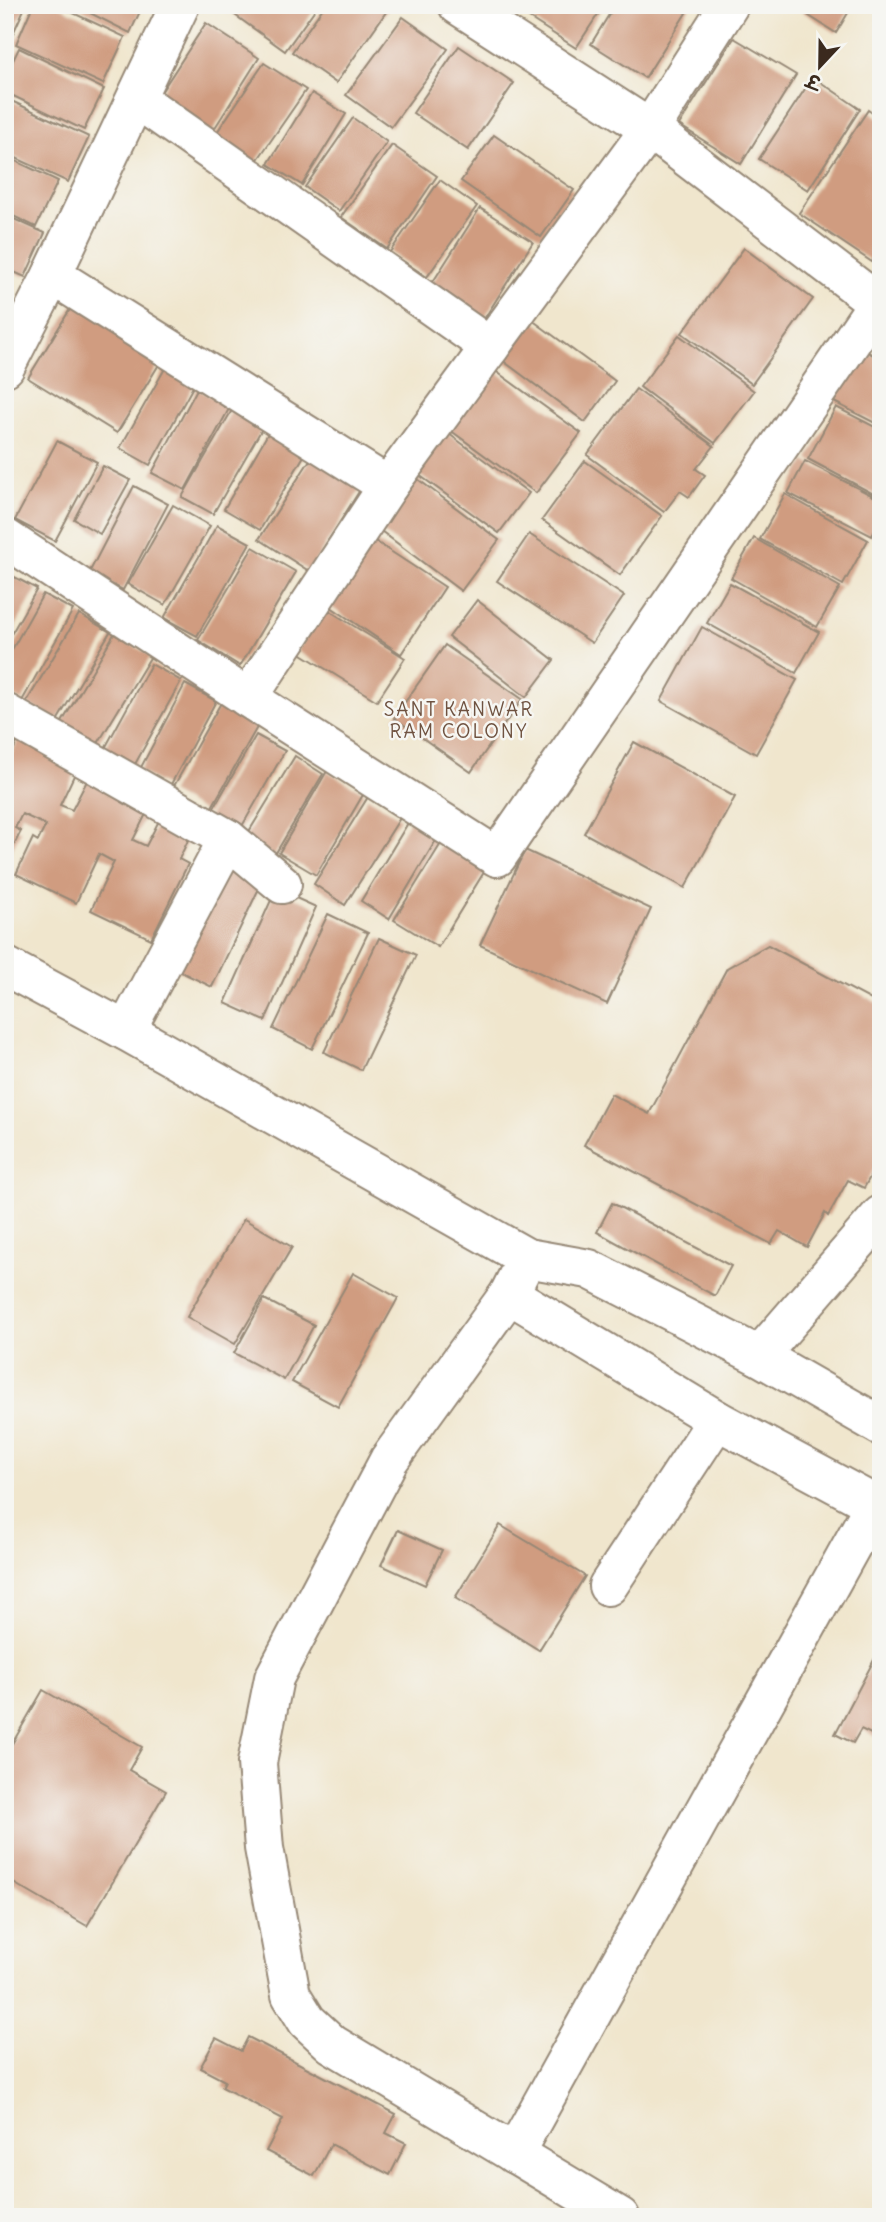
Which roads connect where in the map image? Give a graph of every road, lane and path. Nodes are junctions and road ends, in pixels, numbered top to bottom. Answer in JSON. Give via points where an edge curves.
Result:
{"nodes":[{"id":1,"x":180,"y":5,"type":"edge"},
{"id":2,"x":458,"y":5,"type":"edge"},
{"id":3,"x":729,"y":5,"type":"edge"},
{"id":4,"x":137,"y":99,"type":"junction"},
{"id":5,"x":650,"y":129,"type":"junction"},
{"id":6,"x":52,"y":275,"type":"junction"},
{"id":7,"x":879,"y":300,"type":"edge"},
{"id":8,"x":490,"y":347,"type":"junction"},
{"id":9,"x":5,"y":367,"type":"edge"},
{"id":10,"x":388,"y":486,"type":"junction"},
{"id":11,"x":5,"y":538,"type":"edge"},
{"id":12,"x":248,"y":698,"type":"junction"},
{"id":13,"x":10,"y":729,"type":"edge"},
{"id":14,"x":228,"y":839,"type":"junction"},
{"id":15,"x":282,"y":884,"type":"dead end"},
{"id":16,"x":5,"y":966,"type":"edge"},
{"id":17,"x":126,"y":1031,"type":"junction"},
{"id":18,"x":881,"y":1214,"type":"edge"},
{"id":19,"x":527,"y":1258,"type":"junction"},
{"id":20,"x":509,"y":1294,"type":"junction"},
{"id":21,"x":759,"y":1356,"type":"junction"},
{"id":22,"x":717,"y":1419,"type":"junction"},
{"id":23,"x":881,"y":1426,"type":"edge"},
{"id":24,"x":877,"y":1506,"type":"edge"},
{"id":25,"x":608,"y":1586,"type":"dead end"},
{"id":26,"x":514,"y":2154,"type":"junction"},
{"id":27,"x":620,"y":2217,"type":"edge"}],
"edges":[{"from":1,"to":4,"type":"street"},
{"from":2,"to":5,"type":"street"},
{"from":3,"to":5,"type":"street"},
{"from":4,"to":6,"type":"street"},
{"from":4,"to":8,"type":"street"},
{"from":5,"to":7,"type":"street"},
{"from":5,"to":8,"type":"street"},
{"from":6,"to":9,"type":"street"},
{"from":6,"to":10,"type":"street"},
{"from":7,"to":12,"type":"street","via":[[497,857]]},
{"from":8,"to":10,"type":"street"},
{"from":10,"to":12,"type":"street"},
{"from":11,"to":12,"type":"street"},
{"from":13,"to":14,"type":"street"},
{"from":14,"to":15,"type":"street"},
{"from":14,"to":17,"type":"street"},
{"from":16,"to":17,"type":"street"},
{"from":17,"to":19,"type":"street"},
{"from":18,"to":21,"type":"street"},
{"from":19,"to":20,"type":"street"},
{"from":19,"to":21,"type":"street","via":[[589,1269]]},
{"from":20,"to":22,"type":"street"},
{"from":20,"to":26,"type":"street","via":[[389,1460],[274,1678],[257,1763],[264,1848],[291,1995],[307,2021],[332,2045]]},
{"from":21,"to":23,"type":"street"},
{"from":22,"to":24,"type":"street"},
{"from":22,"to":25,"type":"street"},
{"from":24,"to":26,"type":"street"},
{"from":26,"to":27,"type":"street"}]}
